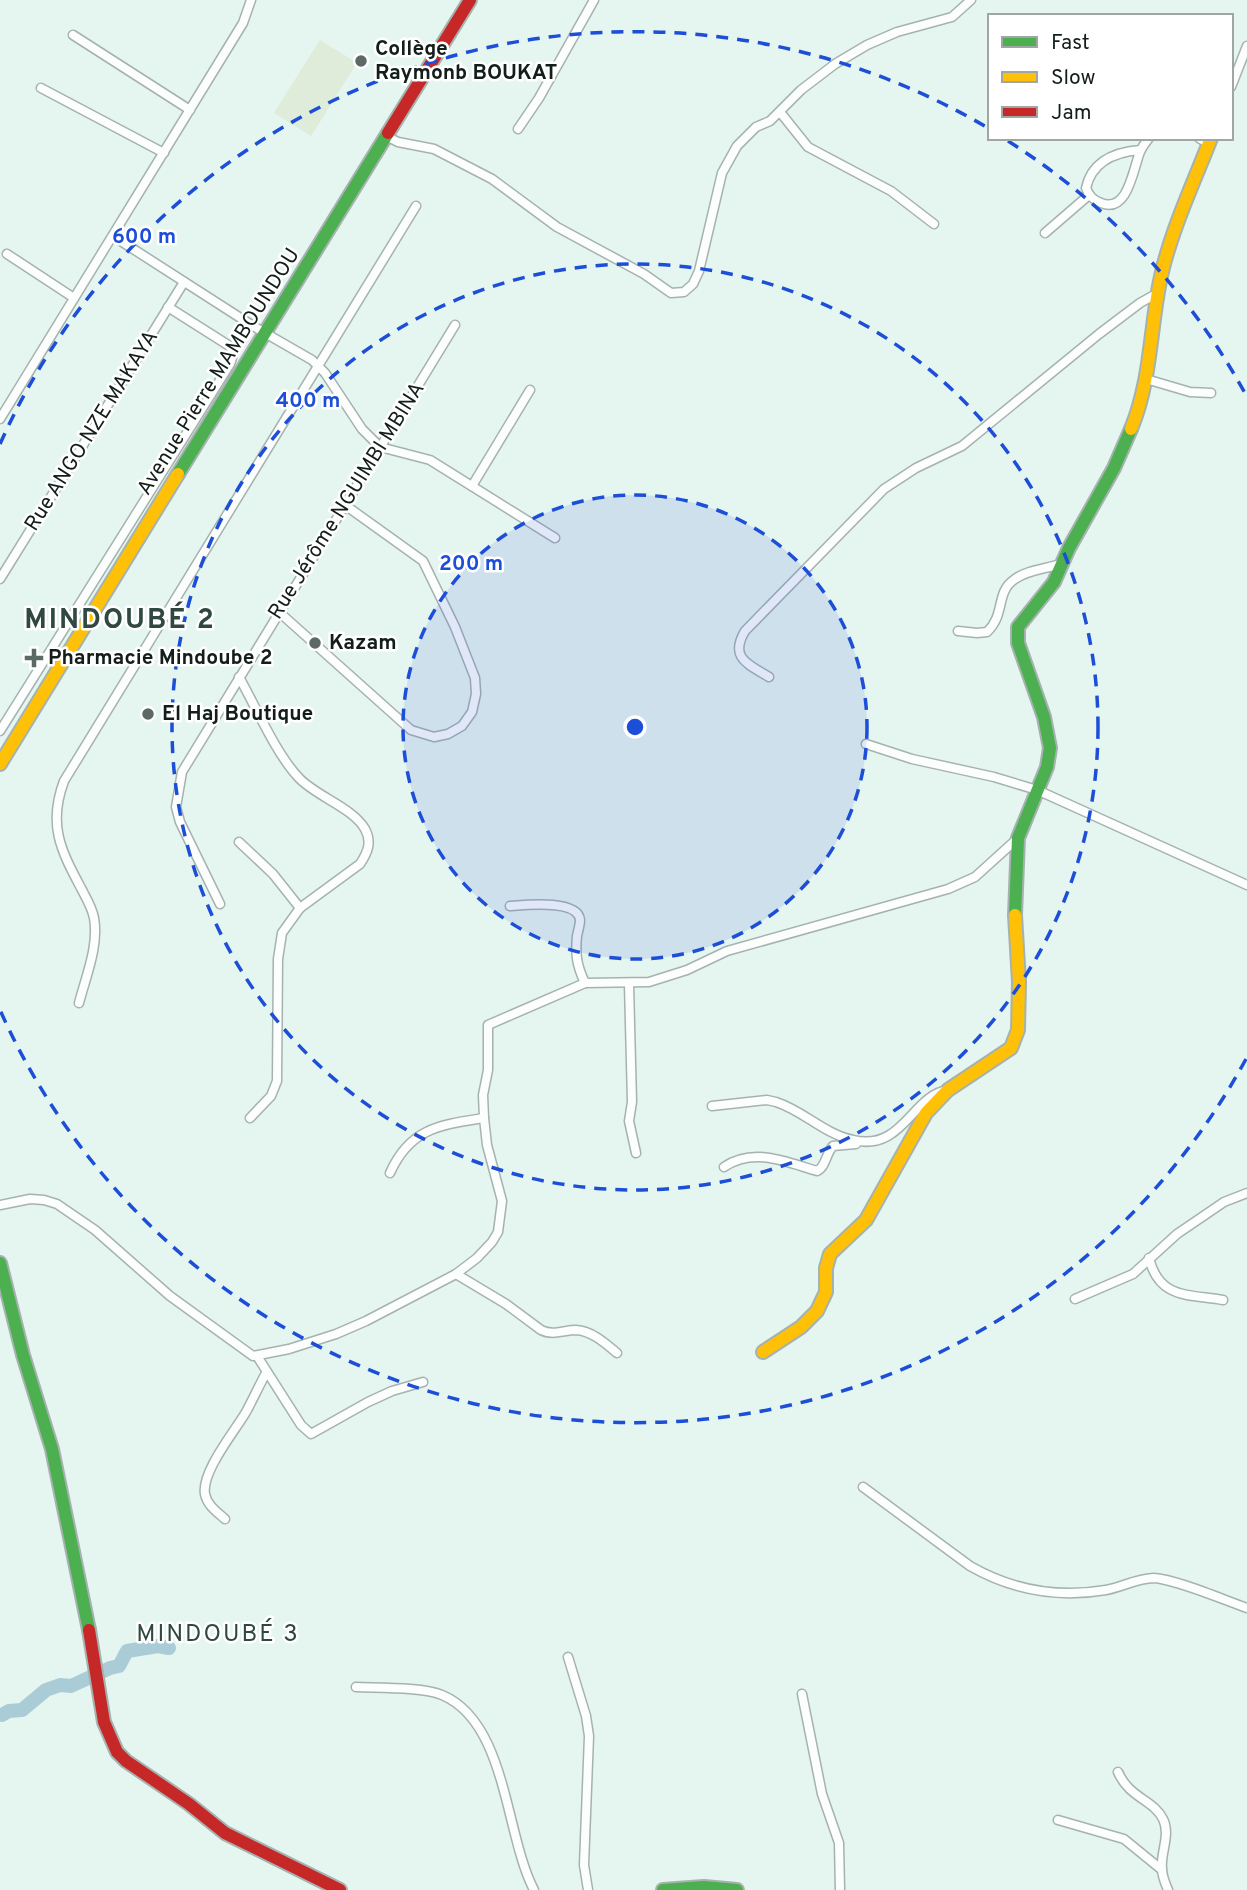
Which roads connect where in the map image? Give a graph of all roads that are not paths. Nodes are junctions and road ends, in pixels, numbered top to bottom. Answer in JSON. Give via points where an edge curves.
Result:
{"nodes":[{"id":1,"x":251,"y":0,"type":"edge"},
{"id":2,"x":470,"y":0,"type":"edge"},
{"id":3,"x":594,"y":0,"type":"edge"},
{"id":4,"x":971,"y":0,"type":"edge"},
{"id":5,"x":73,"y":35,"type":"dead end"},
{"id":6,"x":1247,"y":47,"type":"edge"},
{"id":7,"x":1233,"y":82,"type":"edge"},
{"id":8,"x":41,"y":88,"type":"dead end"},
{"id":9,"x":190,"y":110,"type":"junction"},
{"id":10,"x":780,"y":112,"type":"junction"},
{"id":11,"x":519,"y":129,"type":"dead end"},
{"id":12,"x":386,"y":136,"type":"junction"},
{"id":13,"x":1148,"y":140,"type":"edge"},
{"id":14,"x":1206,"y":140,"type":"edge"},
{"id":15,"x":1140,"y":150,"type":"junction"},
{"id":16,"x":164,"y":153,"type":"junction"},
{"id":17,"x":1089,"y":195,"type":"junction"},
{"id":18,"x":416,"y":206,"type":"dead end"},
{"id":19,"x":934,"y":224,"type":"dead end"},
{"id":20,"x":1045,"y":233,"type":"dead end"},
{"id":21,"x":113,"y":236,"type":"junction"},
{"id":22,"x":7,"y":254,"type":"dead end"},
{"id":23,"x":184,"y":282,"type":"junction"},
{"id":24,"x":1156,"y":294,"type":"junction"},
{"id":25,"x":74,"y":298,"type":"junction"},
{"id":26,"x":168,"y":307,"type":"junction"},
{"id":27,"x":455,"y":325,"type":"dead end"},
{"id":28,"x":265,"y":333,"type":"junction"},
{"id":29,"x":319,"y":366,"type":"junction"},
{"id":30,"x":1146,"y":379,"type":"junction"},
{"id":31,"x":530,"y":390,"type":"dead end"},
{"id":32,"x":1210,"y":393,"type":"dead end"},
{"id":33,"x":0,"y":419,"type":"edge"},
{"id":34,"x":380,"y":447,"type":"junction"},
{"id":35,"x":471,"y":486,"type":"junction"},
{"id":36,"x":345,"y":505,"type":"junction"},
{"id":37,"x":555,"y":538,"type":"dead end"},
{"id":38,"x":1063,"y":563,"type":"junction"},
{"id":39,"x":0,"y":579,"type":"edge"},
{"id":40,"x":279,"y":612,"type":"junction"},
{"id":41,"x":958,"y":631,"type":"dead end"},
{"id":42,"x":239,"y":677,"type":"junction"},
{"id":43,"x":768,"y":677,"type":"dead end"},
{"id":44,"x":0,"y":731,"type":"edge"},
{"id":45,"x":866,"y":744,"type":"dead end"},
{"id":46,"x":0,"y":764,"type":"edge"},
{"id":47,"x":1038,"y":790,"type":"junction"},
{"id":48,"x":1018,"y":838,"type":"junction"},
{"id":49,"x":239,"y":842,"type":"dead end"},
{"id":50,"x":1247,"y":885,"type":"edge"},
{"id":51,"x":220,"y":904,"type":"dead end"},
{"id":52,"x":510,"y":906,"type":"dead end"},
{"id":53,"x":300,"y":908,"type":"junction"},
{"id":54,"x":585,"y":983,"type":"junction"},
{"id":55,"x":629,"y":984,"type":"junction"},
{"id":56,"x":79,"y":1003,"type":"dead end"},
{"id":57,"x":948,"y":1090,"type":"junction"},
{"id":58,"x":712,"y":1106,"type":"dead end"},
{"id":59,"x":250,"y":1118,"type":"dead end"},
{"id":60,"x":484,"y":1118,"type":"junction"},
{"id":61,"x":857,"y":1141,"type":"junction"},
{"id":62,"x":636,"y":1153,"type":"dead end"},
{"id":63,"x":724,"y":1167,"type":"dead end"},
{"id":64,"x":390,"y":1173,"type":"dead end"},
{"id":65,"x":1247,"y":1193,"type":"edge"},
{"id":66,"x":0,"y":1205,"type":"edge"},
{"id":67,"x":1149,"y":1258,"type":"junction"},
{"id":68,"x":0,"y":1263,"type":"edge"},
{"id":69,"x":456,"y":1274,"type":"junction"},
{"id":70,"x":1075,"y":1298,"type":"dead end"},
{"id":71,"x":1223,"y":1300,"type":"dead end"},
{"id":72,"x":763,"y":1352,"type":"dead end"},
{"id":73,"x":617,"y":1353,"type":"dead end"},
{"id":74,"x":257,"y":1356,"type":"junction"},
{"id":75,"x":266,"y":1373,"type":"junction"},
{"id":76,"x":423,"y":1382,"type":"dead end"},
{"id":77,"x":863,"y":1487,"type":"dead end"},
{"id":78,"x":225,"y":1519,"type":"dead end"},
{"id":79,"x":1247,"y":1608,"type":"edge"},
{"id":80,"x":568,"y":1657,"type":"dead end"},
{"id":81,"x":356,"y":1686,"type":"dead end"},
{"id":82,"x":802,"y":1694,"type":"dead end"},
{"id":83,"x":1118,"y":1772,"type":"dead end"},
{"id":84,"x":1058,"y":1820,"type":"dead end"},
{"id":85,"x":1162,"y":1870,"type":"junction"},
{"id":86,"x":340,"y":1890,"type":"edge"},
{"id":87,"x":534,"y":1890,"type":"edge"},
{"id":88,"x":589,"y":1890,"type":"edge"},
{"id":89,"x":663,"y":1890,"type":"edge"},
{"id":90,"x":737,"y":1890,"type":"edge"},
{"id":91,"x":840,"y":1890,"type":"edge"},
{"id":92,"x":1168,"y":1890,"type":"edge"}],
"edges":[{"from":1,"to":9,"type":"street","via":[[243,23]]},
{"from":2,"to":12,"type":"street","name":"Avenue Pierre MAMBOUNDOU"},
{"from":3,"to":11,"type":"street"},
{"from":4,"to":10,"type":"street","via":[[952,17],[867,45],[801,90]]},
{"from":5,"to":9,"type":"street"},
{"from":6,"to":7,"type":"street"},
{"from":8,"to":16,"type":"street"},
{"from":9,"to":16,"type":"street"},
{"from":10,"to":12,"type":"street","via":[[756,127],[730,157],[717,190],[698,271],[692,284],[677,294],[557,227],[492,179],[434,149]]},
{"from":10,"to":19,"type":"street","via":[[808,146],[891,191]]},
{"from":12,"to":28,"type":"street","name":"Avenue Pierre MAMBOUNDOU"},
{"from":13,"to":15,"type":"street"},
{"from":14,"to":24,"type":"street"},
{"from":15,"to":17,"type":"street","via":[[1105,158],[1090,174]]},
{"from":15,"to":17,"type":"street","via":[[1128,189],[1115,204],[1107,205]]},
{"from":16,"to":21,"type":"street"},
{"from":17,"to":20,"type":"street"},
{"from":18,"to":29,"type":"street"},
{"from":21,"to":23,"type":"street"},
{"from":21,"to":25,"type":"street"},
{"from":22,"to":25,"type":"street"},
{"from":23,"to":26,"type":"street","name":"Rue ANGO NZE MAKAYA"},
{"from":23,"to":28,"type":"street"},
{"from":24,"to":30,"type":"street"},
{"from":24,"to":43,"type":"street","via":[[1099,334],[962,446],[899,478],[870,502],[745,631],[739,642],[741,658]]},
{"from":25,"to":33,"type":"street"},
{"from":26,"to":39,"type":"street","name":"Rue ANGO NZE MAKAYA"},
{"from":26,"to":44,"type":"street","via":[[228,345],[234,355]]},
{"from":27,"to":34,"type":"street","name":"Rue Jérôme NGUIMBI MBINA"},
{"from":28,"to":29,"type":"street"},
{"from":28,"to":46,"type":"street","name":"Avenue Pierre MAMBOUNDOU"},
{"from":29,"to":34,"type":"street","via":[[362,429]]},
{"from":29,"to":56,"type":"street","via":[[64,781],[56,833],[95,922]]},
{"from":30,"to":32,"type":"street"},
{"from":30,"to":38,"type":"street","via":[[1139,411],[1123,447]]},
{"from":31,"to":35,"type":"street"},
{"from":34,"to":35,"type":"street","via":[[430,460]]},
{"from":34,"to":36,"type":"street","name":"Rue Jérôme NGUIMBI MBINA"},
{"from":35,"to":37,"type":"street"},
{"from":36,"to":40,"type":"street","name":"Rue Jérôme NGUIMBI MBINA"},
{"from":36,"to":40,"type":"street","via":[[423,561],[475,678],[472,712],[462,726],[448,734],[434,737],[411,730]]},
{"from":38,"to":41,"type":"street","via":[[1030,571],[1010,582],[998,617],[987,632]]},
{"from":38,"to":47,"type":"street","via":[[1017,635],[1050,748]]},
{"from":40,"to":42,"type":"street","name":"Rue Jérôme NGUIMBI MBINA"},
{"from":42,"to":51,"type":"street","name":"Rue Jérôme NGUIMBI MBINA","via":[[181,772],[177,794],[180,822]]},
{"from":42,"to":53,"type":"street","via":[[296,775],[360,822],[369,842],[360,864]]},
{"from":45,"to":47,"type":"street"},
{"from":47,"to":48,"type":"street"},
{"from":47,"to":50,"type":"street"},
{"from":48,"to":55,"type":"street","via":[[965,883],[727,951],[649,982]]},
{"from":48,"to":57,"type":"street","via":[[1014,904],[1018,1030],[1003,1055]]},
{"from":49,"to":53,"type":"street"},
{"from":52,"to":54,"type":"street","via":[[541,904],[576,911],[580,917],[575,960]]},
{"from":53,"to":59,"type":"street","via":[[286,925],[279,946],[276,1085]]},
{"from":54,"to":55,"type":"street"},
{"from":54,"to":60,"type":"street","via":[[488,1025]]},
{"from":55,"to":62,"type":"street","via":[[629,1121]]},
{"from":57,"to":61,"type":"street","via":[[928,1098],[892,1134]]},
{"from":57,"to":72,"type":"street","via":[[920,1121],[866,1220],[830,1254],[820,1308]]},
{"from":58,"to":61,"type":"street","via":[[776,1102],[829,1132]]},
{"from":60,"to":64,"type":"street","via":[[422,1133],[398,1155]]},
{"from":60,"to":69,"type":"street","via":[[502,1212],[492,1242]]},
{"from":61,"to":63,"type":"street","via":[[833,1146],[817,1171],[751,1156]]},
{"from":65,"to":67,"type":"street","via":[[1224,1202]]},
{"from":66,"to":74,"type":"street","via":[[30,1199],[57,1204],[95,1230],[179,1303]]},
{"from":67,"to":70,"type":"street","via":[[1133,1274]]},
{"from":67,"to":71,"type":"street","via":[[1162,1285]]},
{"from":68,"to":86,"type":"street","via":[[52,1449],[106,1729],[117,1752],[236,1840]]},
{"from":69,"to":73,"type":"street","via":[[547,1333],[584,1332]]},
{"from":69,"to":74,"type":"street","via":[[336,1334]]},
{"from":74,"to":75,"type":"street"},
{"from":75,"to":76,"type":"street","via":[[311,1434],[368,1402]]},
{"from":75,"to":78,"type":"street","via":[[205,1486],[210,1505]]},
{"from":77,"to":79,"type":"street","via":[[970,1566],[1009,1584],[1076,1593],[1157,1578]]},
{"from":80,"to":88,"type":"street","via":[[589,1736],[584,1866]]},
{"from":81,"to":87,"type":"street","via":[[433,1692],[451,1699],[471,1718],[488,1742]]},
{"from":82,"to":91,"type":"street","via":[[821,1794],[839,1843]]},
{"from":83,"to":85,"type":"street","via":[[1129,1790],[1163,1817]]},
{"from":84,"to":85,"type":"street","via":[[1124,1839]]},
{"from":85,"to":92,"type":"street"},
{"from":89,"to":90,"type":"street"}]}
